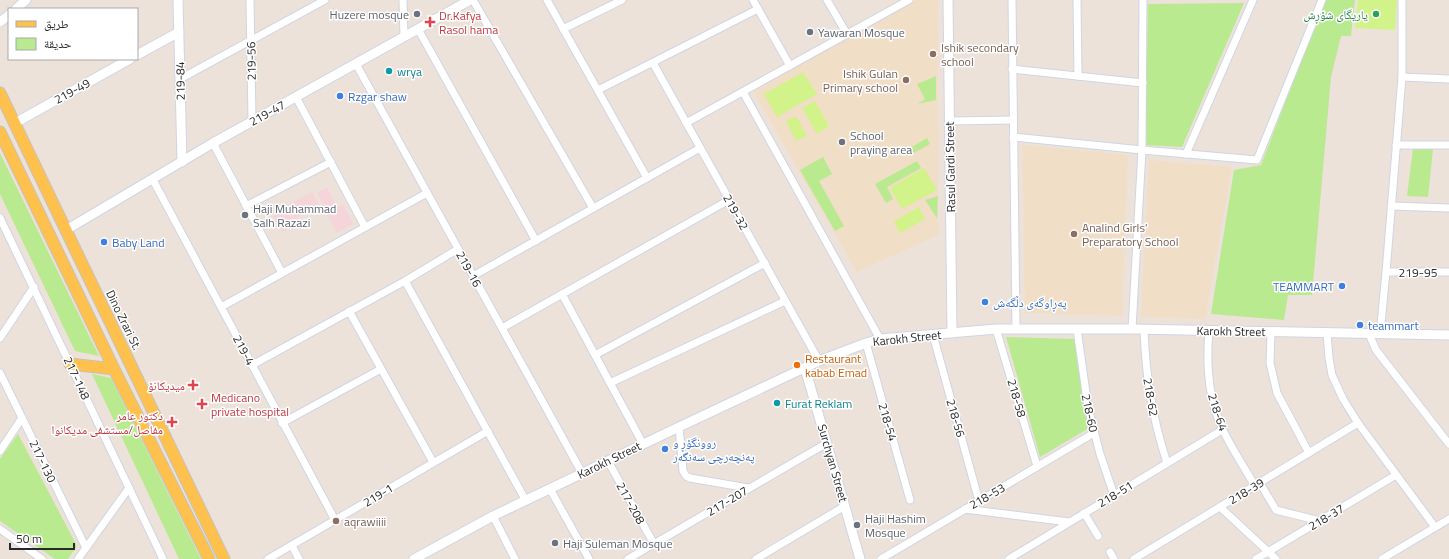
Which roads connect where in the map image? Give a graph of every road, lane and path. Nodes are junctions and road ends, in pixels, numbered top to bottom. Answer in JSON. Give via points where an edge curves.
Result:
{"nodes":[{"id":1,"x":26,"y":0,"type":"edge"},
{"id":2,"x":172,"y":0,"type":"edge"},
{"id":3,"x":178,"y":0,"type":"edge"},
{"id":4,"x":250,"y":0,"type":"edge"},
{"id":5,"x":325,"y":0,"type":"edge"},
{"id":6,"x":403,"y":0,"type":"edge"},
{"id":7,"x":472,"y":0,"type":"edge"},
{"id":8,"x":547,"y":0,"type":"edge"},
{"id":9,"x":622,"y":0,"type":"edge"},
{"id":10,"x":753,"y":0,"type":"edge"},
{"id":11,"x":827,"y":0,"type":"edge"},
{"id":12,"x":948,"y":0,"type":"edge"},
{"id":13,"x":1012,"y":0,"type":"edge"},
{"id":14,"x":1077,"y":0,"type":"edge"},
{"id":15,"x":1143,"y":0,"type":"edge"},
{"id":16,"x":1253,"y":0,"type":"edge"},
{"id":17,"x":1322,"y":0,"type":"edge"},
{"id":18,"x":1402,"y":0,"type":"edge"},
{"id":19,"x":904,"y":1,"type":"edge"},
{"id":20,"x":17,"y":8,"type":"edge"},
{"id":21,"x":758,"y":9,"type":"junction"},
{"id":22,"x":178,"y":10,"type":"junction"},
{"id":23,"x":8,"y":16,"type":"edge"},
{"id":24,"x":0,"y":22,"type":"edge"},
{"id":25,"x":418,"y":29,"type":"junction"},
{"id":26,"x":563,"y":29,"type":"junction"},
{"id":27,"x":179,"y":32,"type":"junction"},
{"id":28,"x":847,"y":34,"type":"junction"},
{"id":29,"x":404,"y":37,"type":"junction"},
{"id":30,"x":250,"y":40,"type":"junction"},
{"id":31,"x":138,"y":54,"type":"edge"},
{"id":32,"x":128,"y":60,"type":"edge"},
{"id":33,"x":653,"y":63,"type":"junction"},
{"id":34,"x":356,"y":64,"type":"junction"},
{"id":35,"x":790,"y":66,"type":"junction"},
{"id":36,"x":1012,"y":69,"type":"junction"},
{"id":37,"x":1078,"y":76,"type":"junction"},
{"id":38,"x":180,"y":78,"type":"junction"},
{"id":39,"x":1402,"y":78,"type":"junction"},
{"id":40,"x":1449,"y":79,"type":"edge"},
{"id":41,"x":1143,"y":83,"type":"junction"},
{"id":42,"x":598,"y":90,"type":"junction"},
{"id":43,"x":743,"y":92,"type":"junction"},
{"id":44,"x":0,"y":93,"type":"edge"},
{"id":45,"x":296,"y":97,"type":"junction"},
{"id":46,"x":1013,"y":120,"type":"junction"},
{"id":47,"x":252,"y":121,"type":"junction"},
{"id":48,"x":949,"y":121,"type":"junction"},
{"id":49,"x":15,"y":123,"type":"junction"},
{"id":50,"x":686,"y":123,"type":"junction"},
{"id":51,"x":0,"y":132,"type":"edge"},
{"id":52,"x":1013,"y":137,"type":"junction"},
{"id":53,"x":213,"y":143,"type":"junction"},
{"id":54,"x":1396,"y":145,"type":"junction"},
{"id":55,"x":1449,"y":145,"type":"edge"},
{"id":56,"x":700,"y":148,"type":"junction"},
{"id":57,"x":1142,"y":150,"type":"junction"},
{"id":58,"x":1186,"y":154,"type":"junction"},
{"id":59,"x":182,"y":162,"type":"junction"},
{"id":60,"x":331,"y":162,"type":"junction"},
{"id":61,"x":647,"y":178,"type":"junction"},
{"id":62,"x":153,"y":180,"type":"junction"},
{"id":63,"x":427,"y":193,"type":"junction"},
{"id":64,"x":729,"y":200,"type":"junction"},
{"id":65,"x":246,"y":206,"type":"junction"},
{"id":66,"x":1391,"y":206,"type":"junction"},
{"id":67,"x":593,"y":208,"type":"junction"},
{"id":68,"x":1449,"y":208,"type":"edge"},
{"id":69,"x":0,"y":220,"type":"edge"},
{"id":70,"x":365,"y":227,"type":"junction"},
{"id":71,"x":66,"y":230,"type":"junction"},
{"id":72,"x":536,"y":241,"type":"junction"},
{"id":73,"x":458,"y":249,"type":"junction"},
{"id":74,"x":764,"y":263,"type":"junction"},
{"id":75,"x":1386,"y":272,"type":"junction"},
{"id":76,"x":1449,"y":272,"type":"edge"},
{"id":77,"x":282,"y":273,"type":"junction"},
{"id":78,"x":473,"y":276,"type":"junction"},
{"id":79,"x":405,"y":281,"type":"junction"},
{"id":80,"x":34,"y":287,"type":"junction"},
{"id":81,"x":562,"y":294,"type":"junction"},
{"id":82,"x":785,"y":301,"type":"junction"},
{"id":83,"x":221,"y":307,"type":"junction"},
{"id":84,"x":350,"y":311,"type":"junction"},
{"id":85,"x":502,"y":328,"type":"junction"},
{"id":86,"x":996,"y":329,"type":"junction"},
{"id":87,"x":1016,"y":329,"type":"junction"},
{"id":88,"x":1078,"y":329,"type":"junction"},
{"id":89,"x":1132,"y":329,"type":"junction"},
{"id":90,"x":1144,"y":330,"type":"junction"},
{"id":91,"x":1209,"y":331,"type":"junction"},
{"id":92,"x":1271,"y":332,"type":"junction"},
{"id":93,"x":952,"y":333,"type":"junction"},
{"id":94,"x":1327,"y":333,"type":"junction"},
{"id":95,"x":1369,"y":334,"type":"junction"},
{"id":96,"x":1380,"y":334,"type":"junction"},
{"id":97,"x":933,"y":335,"type":"junction"},
{"id":98,"x":1449,"y":335,"type":"edge"},
{"id":99,"x":0,"y":338,"type":"edge"},
{"id":100,"x":880,"y":340,"type":"junction"},
{"id":101,"x":866,"y":343,"type":"junction"},
{"id":102,"x":595,"y":355,"type":"junction"},
{"id":103,"x":819,"y":361,"type":"junction"},
{"id":104,"x":70,"y":364,"type":"junction"},
{"id":105,"x":252,"y":365,"type":"junction"},
{"id":106,"x":805,"y":368,"type":"junction"},
{"id":107,"x":114,"y":369,"type":"junction"},
{"id":108,"x":381,"y":369,"type":"junction"},
{"id":109,"x":0,"y":373,"type":"edge"},
{"id":110,"x":610,"y":383,"type":"junction"},
{"id":111,"x":22,"y":418,"type":"junction"},
{"id":112,"x":282,"y":423,"type":"junction"},
{"id":113,"x":1358,"y":423,"type":"junction"},
{"id":114,"x":679,"y":427,"type":"junction"},
{"id":115,"x":1222,"y":430,"type":"junction"},
{"id":116,"x":488,"y":431,"type":"junction"},
{"id":117,"x":1094,"y":433,"type":"junction"},
{"id":118,"x":827,"y":443,"type":"junction"},
{"id":119,"x":644,"y":444,"type":"junction"},
{"id":120,"x":1449,"y":444,"type":"edge"},
{"id":121,"x":0,"y":451,"type":"edge"},
{"id":122,"x":1309,"y":453,"type":"junction"},
{"id":123,"x":608,"y":461,"type":"junction"},
{"id":124,"x":433,"y":462,"type":"junction"},
{"id":125,"x":1167,"y":463,"type":"junction"},
{"id":126,"x":1037,"y":466,"type":"junction"},
{"id":127,"x":582,"y":473,"type":"junction"},
{"id":128,"x":1396,"y":475,"type":"junction"},
{"id":129,"x":1257,"y":484,"type":"junction"},
{"id":130,"x":129,"y":488,"type":"junction"},
{"id":131,"x":748,"y":488,"type":"junction"},
{"id":132,"x":550,"y":489,"type":"junction"},
{"id":133,"x":1114,"y":495,"type":"junction"},
{"id":134,"x":910,"y":500,"type":"dead end"},
{"id":135,"x":526,"y":501,"type":"junction"},
{"id":136,"x":979,"y":501,"type":"junction"},
{"id":137,"x":845,"y":506,"type":"junction"},
{"id":138,"x":1220,"y":507,"type":"junction"},
{"id":139,"x":965,"y":509,"type":"junction"},
{"id":140,"x":1084,"y":513,"type":"junction"},
{"id":141,"x":493,"y":516,"type":"junction"},
{"id":142,"x":1449,"y":519,"type":"edge"},
{"id":143,"x":334,"y":520,"type":"junction"},
{"id":144,"x":1320,"y":521,"type":"junction"},
{"id":145,"x":1069,"y":522,"type":"junction"},
{"id":146,"x":1435,"y":527,"type":"junction"},
{"id":147,"x":0,"y":529,"type":"edge"},
{"id":148,"x":1098,"y":536,"type":"dead end"},
{"id":149,"x":654,"y":544,"type":"junction"},
{"id":150,"x":292,"y":546,"type":"junction"},
{"id":151,"x":86,"y":548,"type":"junction"},
{"id":152,"x":1110,"y":552,"type":"dead end"},
{"id":153,"x":1268,"y":552,"type":"junction"},
{"id":154,"x":160,"y":557,"type":"edge"},
{"id":155,"x":42,"y":559,"type":"edge"},
{"id":156,"x":78,"y":559,"type":"edge"},
{"id":157,"x":209,"y":559,"type":"edge"},
{"id":158,"x":224,"y":559,"type":"edge"},
{"id":159,"x":268,"y":559,"type":"edge"},
{"id":160,"x":299,"y":559,"type":"edge"},
{"id":161,"x":414,"y":559,"type":"edge"},
{"id":162,"x":514,"y":559,"type":"edge"},
{"id":163,"x":589,"y":559,"type":"edge"},
{"id":164,"x":628,"y":559,"type":"edge"},
{"id":165,"x":756,"y":559,"type":"edge"},
{"id":166,"x":860,"y":559,"type":"edge"},
{"id":167,"x":881,"y":559,"type":"edge"},
{"id":168,"x":1009,"y":559,"type":"edge"},
{"id":169,"x":1114,"y":559,"type":"edge"},
{"id":170,"x":1134,"y":559,"type":"edge"},
{"id":171,"x":1256,"y":559,"type":"edge"},
{"id":172,"x":1276,"y":559,"type":"edge"},
{"id":173,"x":1382,"y":559,"type":"edge"}],
"edges":[{"from":1,"to":20,"type":"street"},
{"from":2,"to":22,"type":"street"},
{"from":3,"to":22,"type":"street","name":"219-84"},
{"from":4,"to":30,"type":"street","name":"219-56"},
{"from":5,"to":30,"type":"street"},
{"from":6,"to":29,"type":"street"},
{"from":7,"to":25,"type":"street","name":"219-47"},
{"from":7,"to":67,"type":"street"},
{"from":8,"to":26,"type":"street"},
{"from":9,"to":26,"type":"street"},
{"from":10,"to":21,"type":"street"},
{"from":11,"to":28,"type":"street"},
{"from":12,"to":48,"type":"street","name":"Rasul Gardi Street"},
{"from":13,"to":36,"type":"street"},
{"from":14,"to":37,"type":"street"},
{"from":15,"to":41,"type":"street"},
{"from":16,"to":58,"type":"street"},
{"from":17,"to":58,"type":"street","via":[[1257,160]]},
{"from":18,"to":39,"type":"street"},
{"from":19,"to":28,"type":"street"},
{"from":21,"to":33,"type":"street"},
{"from":21,"to":35,"type":"street"},
{"from":22,"to":27,"type":"street","name":"219-84"},
{"from":23,"to":24,"type":"street"},
{"from":25,"to":29,"type":"street","name":"219-47"},
{"from":25,"to":72,"type":"street"},
{"from":26,"to":42,"type":"street"},
{"from":27,"to":31,"type":"street"},
{"from":27,"to":38,"type":"street","name":"219-84"},
{"from":28,"to":35,"type":"street"},
{"from":29,"to":34,"type":"street","name":"219-47"},
{"from":30,"to":38,"type":"street"},
{"from":30,"to":47,"type":"street","name":"219-56"},
{"from":32,"to":49,"type":"street","name":"219-49"},
{"from":33,"to":42,"type":"street"},
{"from":33,"to":50,"type":"street","name":"219-32"},
{"from":34,"to":45,"type":"street","name":"219-47"},
{"from":34,"to":63,"type":"street","name":"219-16"},
{"from":35,"to":43,"type":"street"},
{"from":36,"to":37,"type":"street"},
{"from":36,"to":46,"type":"street"},
{"from":37,"to":41,"type":"street"},
{"from":38,"to":59,"type":"street","name":"219-84"},
{"from":39,"to":40,"type":"street"},
{"from":39,"to":54,"type":"street"},
{"from":41,"to":57,"type":"street"},
{"from":42,"to":61,"type":"street"},
{"from":43,"to":50,"type":"street"},
{"from":43,"to":100,"type":"street"},
{"from":44,"to":49,"type":"main road","name":"Dino Zrari St."},
{"from":45,"to":47,"type":"street","name":"219-47"},
{"from":45,"to":60,"type":"street"},
{"from":46,"to":48,"type":"street"},
{"from":46,"to":52,"type":"street"},
{"from":47,"to":53,"type":"street","name":"219-47"},
{"from":48,"to":93,"type":"street","name":"Rasul Gardi Street"},
{"from":49,"to":71,"type":"main road","name":"Dino Zrari St."},
{"from":50,"to":56,"type":"street","name":"219-32"},
{"from":51,"to":107,"type":"main road"},
{"from":52,"to":57,"type":"street"},
{"from":52,"to":87,"type":"street"},
{"from":53,"to":59,"type":"street","name":"219-47"},
{"from":53,"to":65,"type":"street"},
{"from":54,"to":55,"type":"street"},
{"from":54,"to":66,"type":"street"},
{"from":56,"to":61,"type":"street"},
{"from":56,"to":64,"type":"street","name":"219-32"},
{"from":57,"to":58,"type":"street"},
{"from":57,"to":89,"type":"street"},
{"from":59,"to":62,"type":"street","name":"219-47"},
{"from":60,"to":65,"type":"street"},
{"from":60,"to":70,"type":"street"},
{"from":61,"to":67,"type":"street"},
{"from":62,"to":71,"type":"street","name":"219-47"},
{"from":62,"to":83,"type":"street","name":"219-4"},
{"from":63,"to":70,"type":"street"},
{"from":63,"to":73,"type":"street","name":"219-16"},
{"from":64,"to":74,"type":"street","name":"219-32"},
{"from":64,"to":81,"type":"street"},
{"from":65,"to":77,"type":"street"},
{"from":66,"to":68,"type":"street"},
{"from":66,"to":75,"type":"street"},
{"from":67,"to":72,"type":"street"},
{"from":69,"to":80,"type":"street","name":"217-148"},
{"from":70,"to":77,"type":"street"},
{"from":71,"to":158,"type":"main road","name":"Dino Zrari St."},
{"from":72,"to":78,"type":"street"},
{"from":73,"to":78,"type":"street","name":"219-16"},
{"from":73,"to":79,"type":"street"},
{"from":74,"to":82,"type":"street","name":"219-32"},
{"from":74,"to":102,"type":"street"},
{"from":75,"to":76,"type":"street","name":"219-95"},
{"from":75,"to":96,"type":"street"},
{"from":77,"to":83,"type":"street"},
{"from":78,"to":85,"type":"street","name":"219-16"},
{"from":79,"to":84,"type":"street"},
{"from":79,"to":116,"type":"street"},
{"from":80,"to":99,"type":"street"},
{"from":80,"to":104,"type":"street","name":"217-148"},
{"from":81,"to":85,"type":"street"},
{"from":81,"to":102,"type":"street"},
{"from":82,"to":103,"type":"street","name":"219-32"},
{"from":82,"to":110,"type":"street"},
{"from":83,"to":105,"type":"street","name":"219-4"},
{"from":84,"to":105,"type":"street"},
{"from":84,"to":108,"type":"street"},
{"from":85,"to":127,"type":"street","name":"219-16"},
{"from":86,"to":87,"type":"street","name":"Karokh Street"},
{"from":86,"to":93,"type":"street","name":"Karokh Street"},
{"from":86,"to":126,"type":"street","name":"218-58"},
{"from":87,"to":88,"type":"street","name":"Karokh Street"},
{"from":88,"to":89,"type":"street","name":"Karokh Street"},
{"from":88,"to":117,"type":"street","name":"218-60"},
{"from":89,"to":90,"type":"street","name":"Karokh Street"},
{"from":90,"to":91,"type":"street","name":"Karokh Street"},
{"from":90,"to":125,"type":"street","name":"218-62","via":[[1148,387]]},
{"from":91,"to":92,"type":"street","name":"Karokh Street"},
{"from":91,"to":115,"type":"street","name":"218-64","via":[[1208,371]]},
{"from":92,"to":94,"type":"street","name":"Karokh Street"},
{"from":92,"to":122,"type":"street","via":[[1270,363],[1275,388]]},
{"from":93,"to":97,"type":"street","name":"Karokh Street"},
{"from":94,"to":95,"type":"street","name":"Karokh Street"},
{"from":94,"to":113,"type":"street","via":[[1332,375]]},
{"from":95,"to":96,"type":"street","name":"Karokh Street"},
{"from":95,"to":120,"type":"street","via":[[1376,350]]},
{"from":96,"to":98,"type":"street","name":"Karokh Street"},
{"from":97,"to":100,"type":"street","name":"Karokh Street"},
{"from":97,"to":136,"type":"street","name":"218-56"},
{"from":100,"to":101,"type":"street","name":"Karokh Street"},
{"from":101,"to":103,"type":"street","name":"Karokh Street"},
{"from":101,"to":134,"type":"street","name":"218-54"},
{"from":102,"to":110,"type":"street"},
{"from":103,"to":106,"type":"street","name":"Karokh Street"},
{"from":104,"to":107,"type":"main road"},
{"from":104,"to":130,"type":"street","name":"217-148"},
{"from":105,"to":112,"type":"street","name":"219-4"},
{"from":106,"to":114,"type":"street","name":"Karokh Street"},
{"from":106,"to":118,"type":"street","name":"Surchyan Street"},
{"from":107,"to":157,"type":"main road"},
{"from":108,"to":112,"type":"street"},
{"from":108,"to":124,"type":"street"},
{"from":109,"to":111,"type":"street","name":"217-130"},
{"from":110,"to":119,"type":"street"},
{"from":111,"to":121,"type":"street"},
{"from":111,"to":151,"type":"street","name":"217-130"},
{"from":112,"to":143,"type":"street","name":"219-4"},
{"from":113,"to":122,"type":"street","name":"218-39"},
{"from":113,"to":128,"type":"street"},
{"from":114,"to":119,"type":"street","name":"Karokh Street"},
{"from":114,"to":131,"type":"street","via":[[683,471],[686,476]]},
{"from":115,"to":125,"type":"street","name":"218-51"},
{"from":115,"to":129,"type":"street","name":"218-64"},
{"from":116,"to":124,"type":"street","name":"219-1"},
{"from":116,"to":135,"type":"street"},
{"from":117,"to":126,"type":"street","name":"218-53"},
{"from":117,"to":133,"type":"street","name":"218-60"},
{"from":118,"to":131,"type":"street","name":"217-207"},
{"from":118,"to":137,"type":"street","name":"Surchyan Street"},
{"from":119,"to":123,"type":"street","name":"Karokh Street"},
{"from":122,"to":129,"type":"street","name":"218-39"},
{"from":123,"to":127,"type":"street","name":"Karokh Street"},
{"from":123,"to":149,"type":"street","name":"217-208"},
{"from":124,"to":143,"type":"street","name":"219-1"},
{"from":125,"to":133,"type":"street","name":"218-51"},
{"from":126,"to":136,"type":"street","name":"218-53"},
{"from":127,"to":132,"type":"street","name":"Karokh Street"},
{"from":128,"to":144,"type":"street","name":"218-37"},
{"from":128,"to":146,"type":"street"},
{"from":129,"to":138,"type":"street","name":"218-39"},
{"from":129,"to":144,"type":"street","name":"218-64","via":[[1276,510]]},
{"from":130,"to":151,"type":"street"},
{"from":130,"to":154,"type":"street","name":"217-148"},
{"from":131,"to":149,"type":"street","name":"217-207"},
{"from":132,"to":135,"type":"street","name":"Karokh Street"},
{"from":132,"to":163,"type":"street"},
{"from":133,"to":140,"type":"street","name":"218-51"},
{"from":135,"to":141,"type":"street","name":"Karokh Street"},
{"from":136,"to":139,"type":"street","name":"218-53"},
{"from":137,"to":165,"type":"street"},
{"from":137,"to":166,"type":"street","name":"Surchyan Street"},
{"from":138,"to":153,"type":"street"},
{"from":138,"to":170,"type":"street","name":"218-39"},
{"from":139,"to":145,"type":"street"},
{"from":139,"to":167,"type":"street","name":"218-53"},
{"from":140,"to":145,"type":"street","name":"218-51"},
{"from":140,"to":148,"type":"street"},
{"from":141,"to":161,"type":"street","name":"Karokh Street"},
{"from":141,"to":162,"type":"street"},
{"from":142,"to":146,"type":"street"},
{"from":143,"to":150,"type":"street","name":"219-1"},
{"from":144,"to":153,"type":"street","name":"218-37"},
{"from":145,"to":168,"type":"street","name":"218-51"},
{"from":146,"to":173,"type":"street"},
{"from":147,"to":155,"type":"street"},
{"from":149,"to":164,"type":"street","name":"217-207"},
{"from":150,"to":159,"type":"street","name":"219-1"},
{"from":150,"to":160,"type":"street"},
{"from":151,"to":156,"type":"street"},
{"from":152,"to":169,"type":"street"},
{"from":153,"to":171,"type":"street","name":"218-37"},
{"from":153,"to":172,"type":"street"}]}
